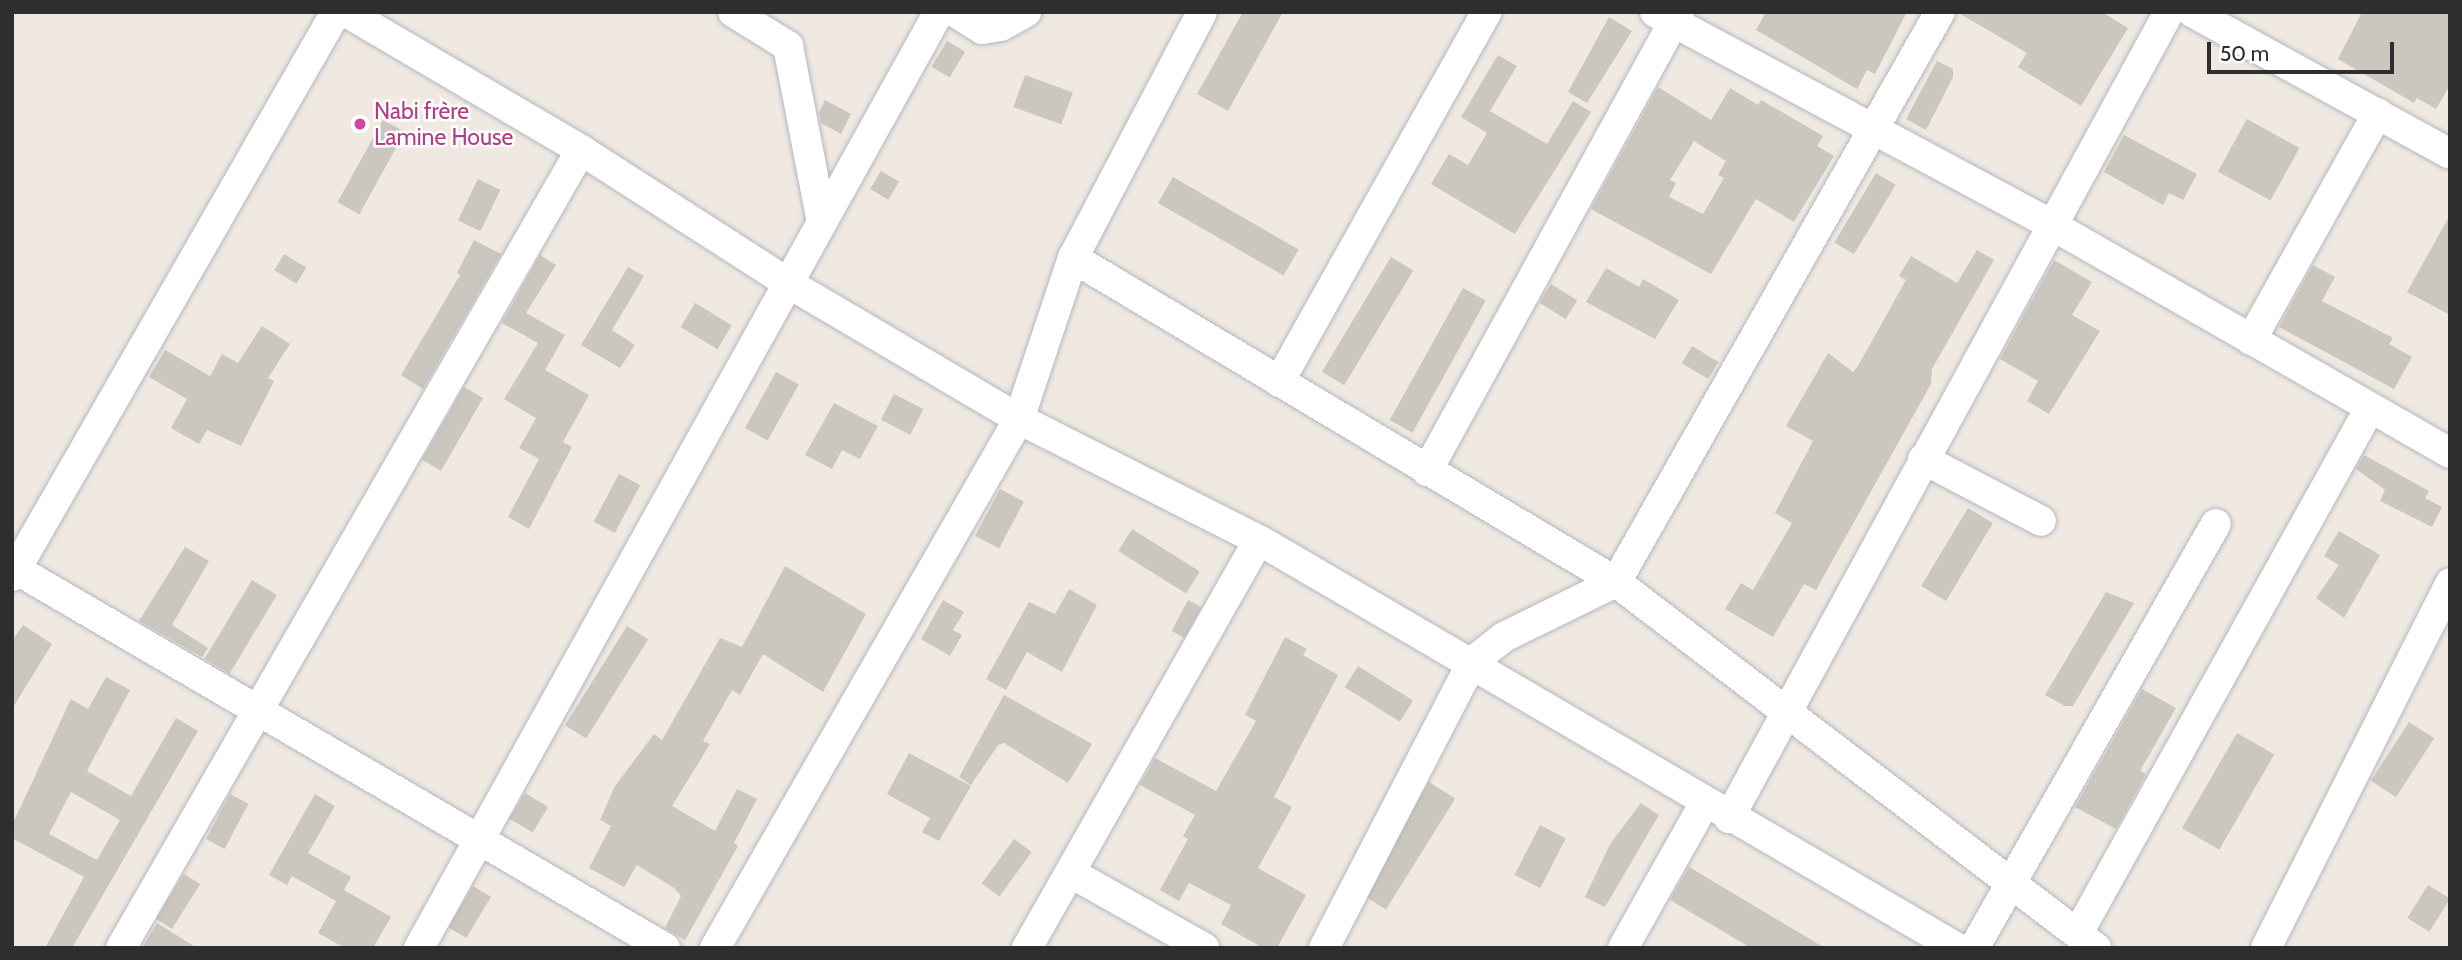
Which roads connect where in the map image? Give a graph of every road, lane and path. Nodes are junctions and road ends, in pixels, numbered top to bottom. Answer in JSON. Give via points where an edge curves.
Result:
{"nodes":[{"id":1,"x":336,"y":12,"type":"edge"},
{"id":2,"x":346,"y":12,"type":"edge"},
{"id":3,"x":733,"y":12,"type":"edge"},
{"id":4,"x":939,"y":12,"type":"edge"},
{"id":5,"x":955,"y":12,"type":"edge"},
{"id":6,"x":1026,"y":12,"type":"edge"},
{"id":7,"x":1202,"y":12,"type":"edge"},
{"id":8,"x":1487,"y":12,"type":"edge"},
{"id":9,"x":1940,"y":12,"type":"edge"},
{"id":10,"x":2169,"y":12,"type":"edge"},
{"id":11,"x":2192,"y":12,"type":"edge"},
{"id":12,"x":1669,"y":16,"type":"edge"},
{"id":13,"x":2378,"y":113,"type":"junction"},
{"id":14,"x":1875,"y":130,"type":"junction"},
{"id":15,"x":581,"y":150,"type":"junction"},
{"id":16,"x":2450,"y":153,"type":"edge"},
{"id":17,"x":822,"y":222,"type":"junction"},
{"id":18,"x":2050,"y":224,"type":"junction"},
{"id":19,"x":1073,"y":258,"type":"junction"},
{"id":20,"x":788,"y":283,"type":"junction"},
{"id":21,"x":2251,"y":340,"type":"junction"},
{"id":22,"x":1279,"y":382,"type":"junction"},
{"id":23,"x":2370,"y":408,"type":"junction"},
{"id":24,"x":1019,"y":419,"type":"junction"},
{"id":25,"x":2450,"y":453,"type":"edge"},
{"id":26,"x":1923,"y":459,"type":"junction"},
{"id":27,"x":1427,"y":471,"type":"junction"},
{"id":28,"x":2041,"y":522,"type":"dead end"},
{"id":29,"x":2216,"y":524,"type":"dead end"},
{"id":30,"x":1259,"y":540,"type":"junction"},
{"id":31,"x":13,"y":571,"type":"edge"},
{"id":32,"x":1616,"y":582,"type":"junction"},
{"id":33,"x":2450,"y":583,"type":"edge"},
{"id":34,"x":1472,"y":662,"type":"junction"},
{"id":35,"x":257,"y":712,"type":"junction"},
{"id":36,"x":1786,"y":713,"type":"junction"},
{"id":37,"x":1716,"y":811,"type":"junction"},
{"id":38,"x":483,"y":841,"type":"junction"},
{"id":39,"x":1071,"y":873,"type":"junction"},
{"id":40,"x":2011,"y":883,"type":"junction"},
{"id":41,"x":2087,"y":940,"type":"edge"},
{"id":42,"x":121,"y":948,"type":"edge"},
{"id":43,"x":419,"y":948,"type":"edge"},
{"id":44,"x":665,"y":948,"type":"edge"},
{"id":45,"x":715,"y":948,"type":"edge"},
{"id":46,"x":1027,"y":948,"type":"edge"},
{"id":47,"x":1205,"y":948,"type":"edge"},
{"id":48,"x":1324,"y":948,"type":"edge"},
{"id":49,"x":1623,"y":948,"type":"edge"},
{"id":50,"x":1957,"y":948,"type":"edge"},
{"id":51,"x":1974,"y":948,"type":"edge"},
{"id":52,"x":2266,"y":948,"type":"edge"}],
"edges":[{"from":1,"to":31,"type":"street"},
{"from":2,"to":15,"type":"street"},
{"from":3,"to":17,"type":"street","via":[[788,46]]},
{"from":4,"to":17,"type":"street"},
{"from":5,"to":6,"type":"street","via":[[982,29],[1001,26]]},
{"from":7,"to":19,"type":"street"},
{"from":8,"to":22,"type":"street"},
{"from":9,"to":14,"type":"street"},
{"from":10,"to":18,"type":"street"},
{"from":11,"to":13,"type":"street"},
{"from":12,"to":14,"type":"street"},
{"from":12,"to":27,"type":"street"},
{"from":13,"to":16,"type":"street"},
{"from":13,"to":21,"type":"street"},
{"from":14,"to":18,"type":"street"},
{"from":14,"to":32,"type":"street"},
{"from":15,"to":20,"type":"street"},
{"from":15,"to":35,"type":"street"},
{"from":17,"to":20,"type":"street"},
{"from":18,"to":21,"type":"street"},
{"from":18,"to":26,"type":"street"},
{"from":19,"to":22,"type":"street"},
{"from":19,"to":24,"type":"street"},
{"from":20,"to":24,"type":"street"},
{"from":20,"to":38,"type":"street"},
{"from":21,"to":23,"type":"street"},
{"from":22,"to":27,"type":"street"},
{"from":23,"to":25,"type":"street"},
{"from":23,"to":41,"type":"street"},
{"from":24,"to":30,"type":"street"},
{"from":24,"to":45,"type":"street"},
{"from":26,"to":28,"type":"street"},
{"from":26,"to":36,"type":"street"},
{"from":27,"to":32,"type":"street"},
{"from":29,"to":40,"type":"street"},
{"from":30,"to":34,"type":"street"},
{"from":30,"to":39,"type":"street"},
{"from":31,"to":35,"type":"street"},
{"from":32,"to":34,"type":"street","via":[[1504,637]]},
{"from":32,"to":36,"type":"street"},
{"from":33,"to":52,"type":"street"},
{"from":34,"to":37,"type":"street"},
{"from":34,"to":48,"type":"street"},
{"from":35,"to":38,"type":"street"},
{"from":35,"to":42,"type":"street"},
{"from":36,"to":37,"type":"street"},
{"from":36,"to":40,"type":"street"},
{"from":37,"to":49,"type":"street"},
{"from":37,"to":50,"type":"street"},
{"from":38,"to":43,"type":"street"},
{"from":38,"to":44,"type":"street"},
{"from":39,"to":46,"type":"street"},
{"from":39,"to":47,"type":"street"},
{"from":40,"to":41,"type":"street"},
{"from":40,"to":51,"type":"street"}]}
